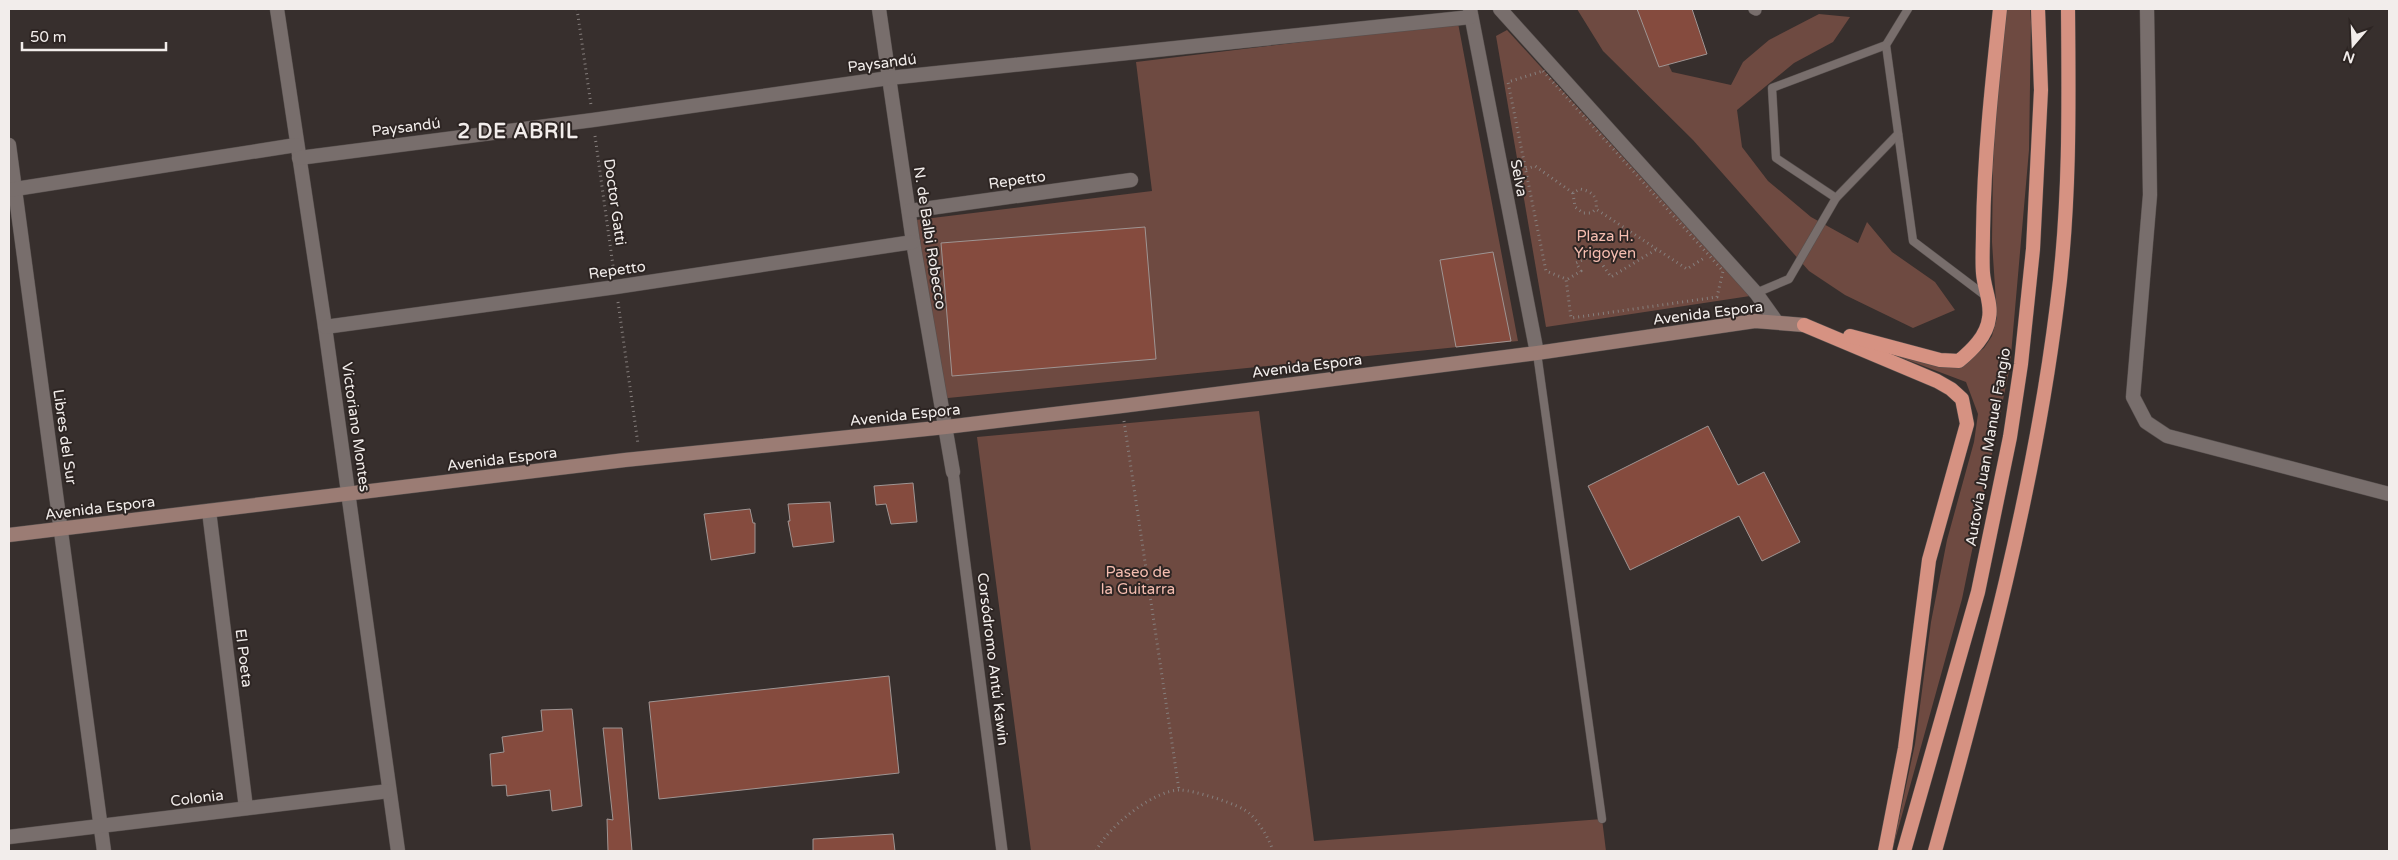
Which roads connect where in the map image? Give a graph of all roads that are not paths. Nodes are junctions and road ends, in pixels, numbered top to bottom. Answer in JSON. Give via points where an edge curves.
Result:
{"nodes":[{"id":1,"x":277,"y":9,"type":"edge"},
{"id":2,"x":879,"y":9,"type":"edge"},
{"id":3,"x":1500,"y":9,"type":"edge"},
{"id":4,"x":1908,"y":9,"type":"edge"},
{"id":5,"x":2000,"y":9,"type":"edge"},
{"id":6,"x":2038,"y":9,"type":"edge"},
{"id":7,"x":2068,"y":9,"type":"edge"},
{"id":8,"x":2147,"y":9,"type":"edge"},
{"id":9,"x":1470,"y":13,"type":"edge"},
{"id":10,"x":1886,"y":45,"type":"junction"},
{"id":11,"x":889,"y":78,"type":"junction"},
{"id":12,"x":1898,"y":134,"type":"junction"},
{"id":13,"x":9,"y":145,"type":"edge"},
{"id":14,"x":298,"y":152,"type":"junction"},
{"id":15,"x":1131,"y":180,"type":"dead end"},
{"id":16,"x":12,"y":190,"type":"edge"},
{"id":17,"x":1836,"y":198,"type":"junction"},
{"id":18,"x":908,"y":212,"type":"junction"},
{"id":19,"x":913,"y":242,"type":"junction"},
{"id":20,"x":1756,"y":293,"type":"junction"},
{"id":21,"x":1987,"y":297,"type":"junction"},
{"id":22,"x":1776,"y":321,"type":"junction"},
{"id":23,"x":1804,"y":325,"type":"junction"},
{"id":24,"x":325,"y":327,"type":"junction"},
{"id":25,"x":1537,"y":354,"type":"junction"},
{"id":26,"x":946,"y":427,"type":"junction"},
{"id":27,"x":954,"y":472,"type":"joint"},
{"id":28,"x":349,"y":494,"type":"junction"},
{"id":29,"x":2389,"y":494,"type":"edge"},
{"id":30,"x":209,"y":511,"type":"junction"},
{"id":31,"x":61,"y":529,"type":"junction"},
{"id":32,"x":9,"y":535,"type":"edge"},
{"id":33,"x":389,"y":790,"type":"junction"},
{"id":34,"x":246,"y":808,"type":"junction"},
{"id":35,"x":1602,"y":819,"type":"dead end"},
{"id":36,"x":101,"y":826,"type":"junction"},
{"id":37,"x":9,"y":836,"type":"edge"},
{"id":38,"x":104,"y":851,"type":"edge"},
{"id":39,"x":398,"y":851,"type":"edge"},
{"id":40,"x":1002,"y":851,"type":"edge"},
{"id":41,"x":1885,"y":851,"type":"edge"},
{"id":42,"x":1904,"y":851,"type":"edge"},
{"id":43,"x":1935,"y":851,"type":"edge"}],
"edges":[{"from":1,"to":14,"type":"street","name":"Victoriano Montes"},
{"from":2,"to":11,"type":"street","name":"N. de Balbi Robecco"},
{"from":3,"to":20,"type":"street"},
{"from":4,"to":10,"type":"lane"},
{"from":5,"to":21,"type":"highway","via":[[1984,180],[1983,274]]},
{"from":6,"to":42,"type":"highway","name":"Autovía Juan Manuel Fangio","via":[[2041,90],[2033,249],[2022,364],[1978,592]]},
{"from":7,"to":43,"type":"highway","via":[[2068,180],[2057,306],[2031,463],[2005,587]]},
{"from":8,"to":29,"type":"street","via":[[2150,194],[2133,397],[2146,422],[2167,436]]},
{"from":9,"to":11,"type":"street","name":"Paysandú"},
{"from":9,"to":25,"type":"street","name":"Selva"},
{"from":10,"to":12,"type":"lane"},
{"from":10,"to":17,"type":"lane","via":[[1772,88],[1776,158]]},
{"from":11,"to":14,"type":"street","name":"Paysandú","via":[[593,120]]},
{"from":11,"to":18,"type":"street","name":"N. de Balbi Robecco"},
{"from":12,"to":17,"type":"lane"},
{"from":12,"to":21,"type":"lane","via":[[1914,241]]},
{"from":13,"to":16,"type":"street","name":"Libres del Sur"},
{"from":14,"to":16,"type":"street","name":"Paysandú"},
{"from":14,"to":24,"type":"street","name":"Victoriano Montes"},
{"from":15,"to":18,"type":"street","name":"Repetto"},
{"from":16,"to":31,"type":"street","name":"Libres del Sur"},
{"from":17,"to":20,"type":"lane","via":[[1789,279]]},
{"from":18,"to":19,"type":"street","name":"N. de Balbi Robecco"},
{"from":19,"to":24,"type":"street","name":"Repetto"},
{"from":19,"to":26,"type":"street","name":"N. de Balbi Robecco"},
{"from":20,"to":22,"type":"street"},
{"from":21,"to":23,"type":"highway","via":[[1989,319],[1983,334],[1960,361],[1940,360]]},
{"from":22,"to":23,"type":"main road","name":"Avenida Espora"},
{"from":22,"to":25,"type":"main road","name":"Avenida Espora","via":[[1755,321]]},
{"from":23,"to":41,"type":"highway","via":[[1937,381],[1962,399],[1965,408],[1967,424],[1929,560],[1905,748]]},
{"from":24,"to":28,"type":"street","name":"Victoriano Montes"},
{"from":25,"to":26,"type":"main road","name":"Avenida Espora"},
{"from":25,"to":35,"type":"lane"},
{"from":26,"to":27,"type":"street","name":"N. de Balbi Robecco"},
{"from":26,"to":28,"type":"main road","name":"Avenida Espora"},
{"from":27,"to":40,"type":"street","name":"Corsódromo Antú Kawin"},
{"from":28,"to":30,"type":"main road","name":"Avenida Espora"},
{"from":28,"to":33,"type":"street","name":"Victoriano Montes"},
{"from":30,"to":31,"type":"main road","name":"Avenida Espora"},
{"from":30,"to":34,"type":"street","name":"El Poeta"},
{"from":31,"to":32,"type":"main road","name":"Avenida Espora"},
{"from":31,"to":36,"type":"street","name":"Libres del Sur"},
{"from":33,"to":34,"type":"street","name":"Colonia"},
{"from":33,"to":39,"type":"street","name":"Victoriano Montes"},
{"from":34,"to":36,"type":"street","name":"Colonia"},
{"from":36,"to":37,"type":"street","name":"Colonia"},
{"from":36,"to":38,"type":"street","name":"Libres del Sur"}]}
